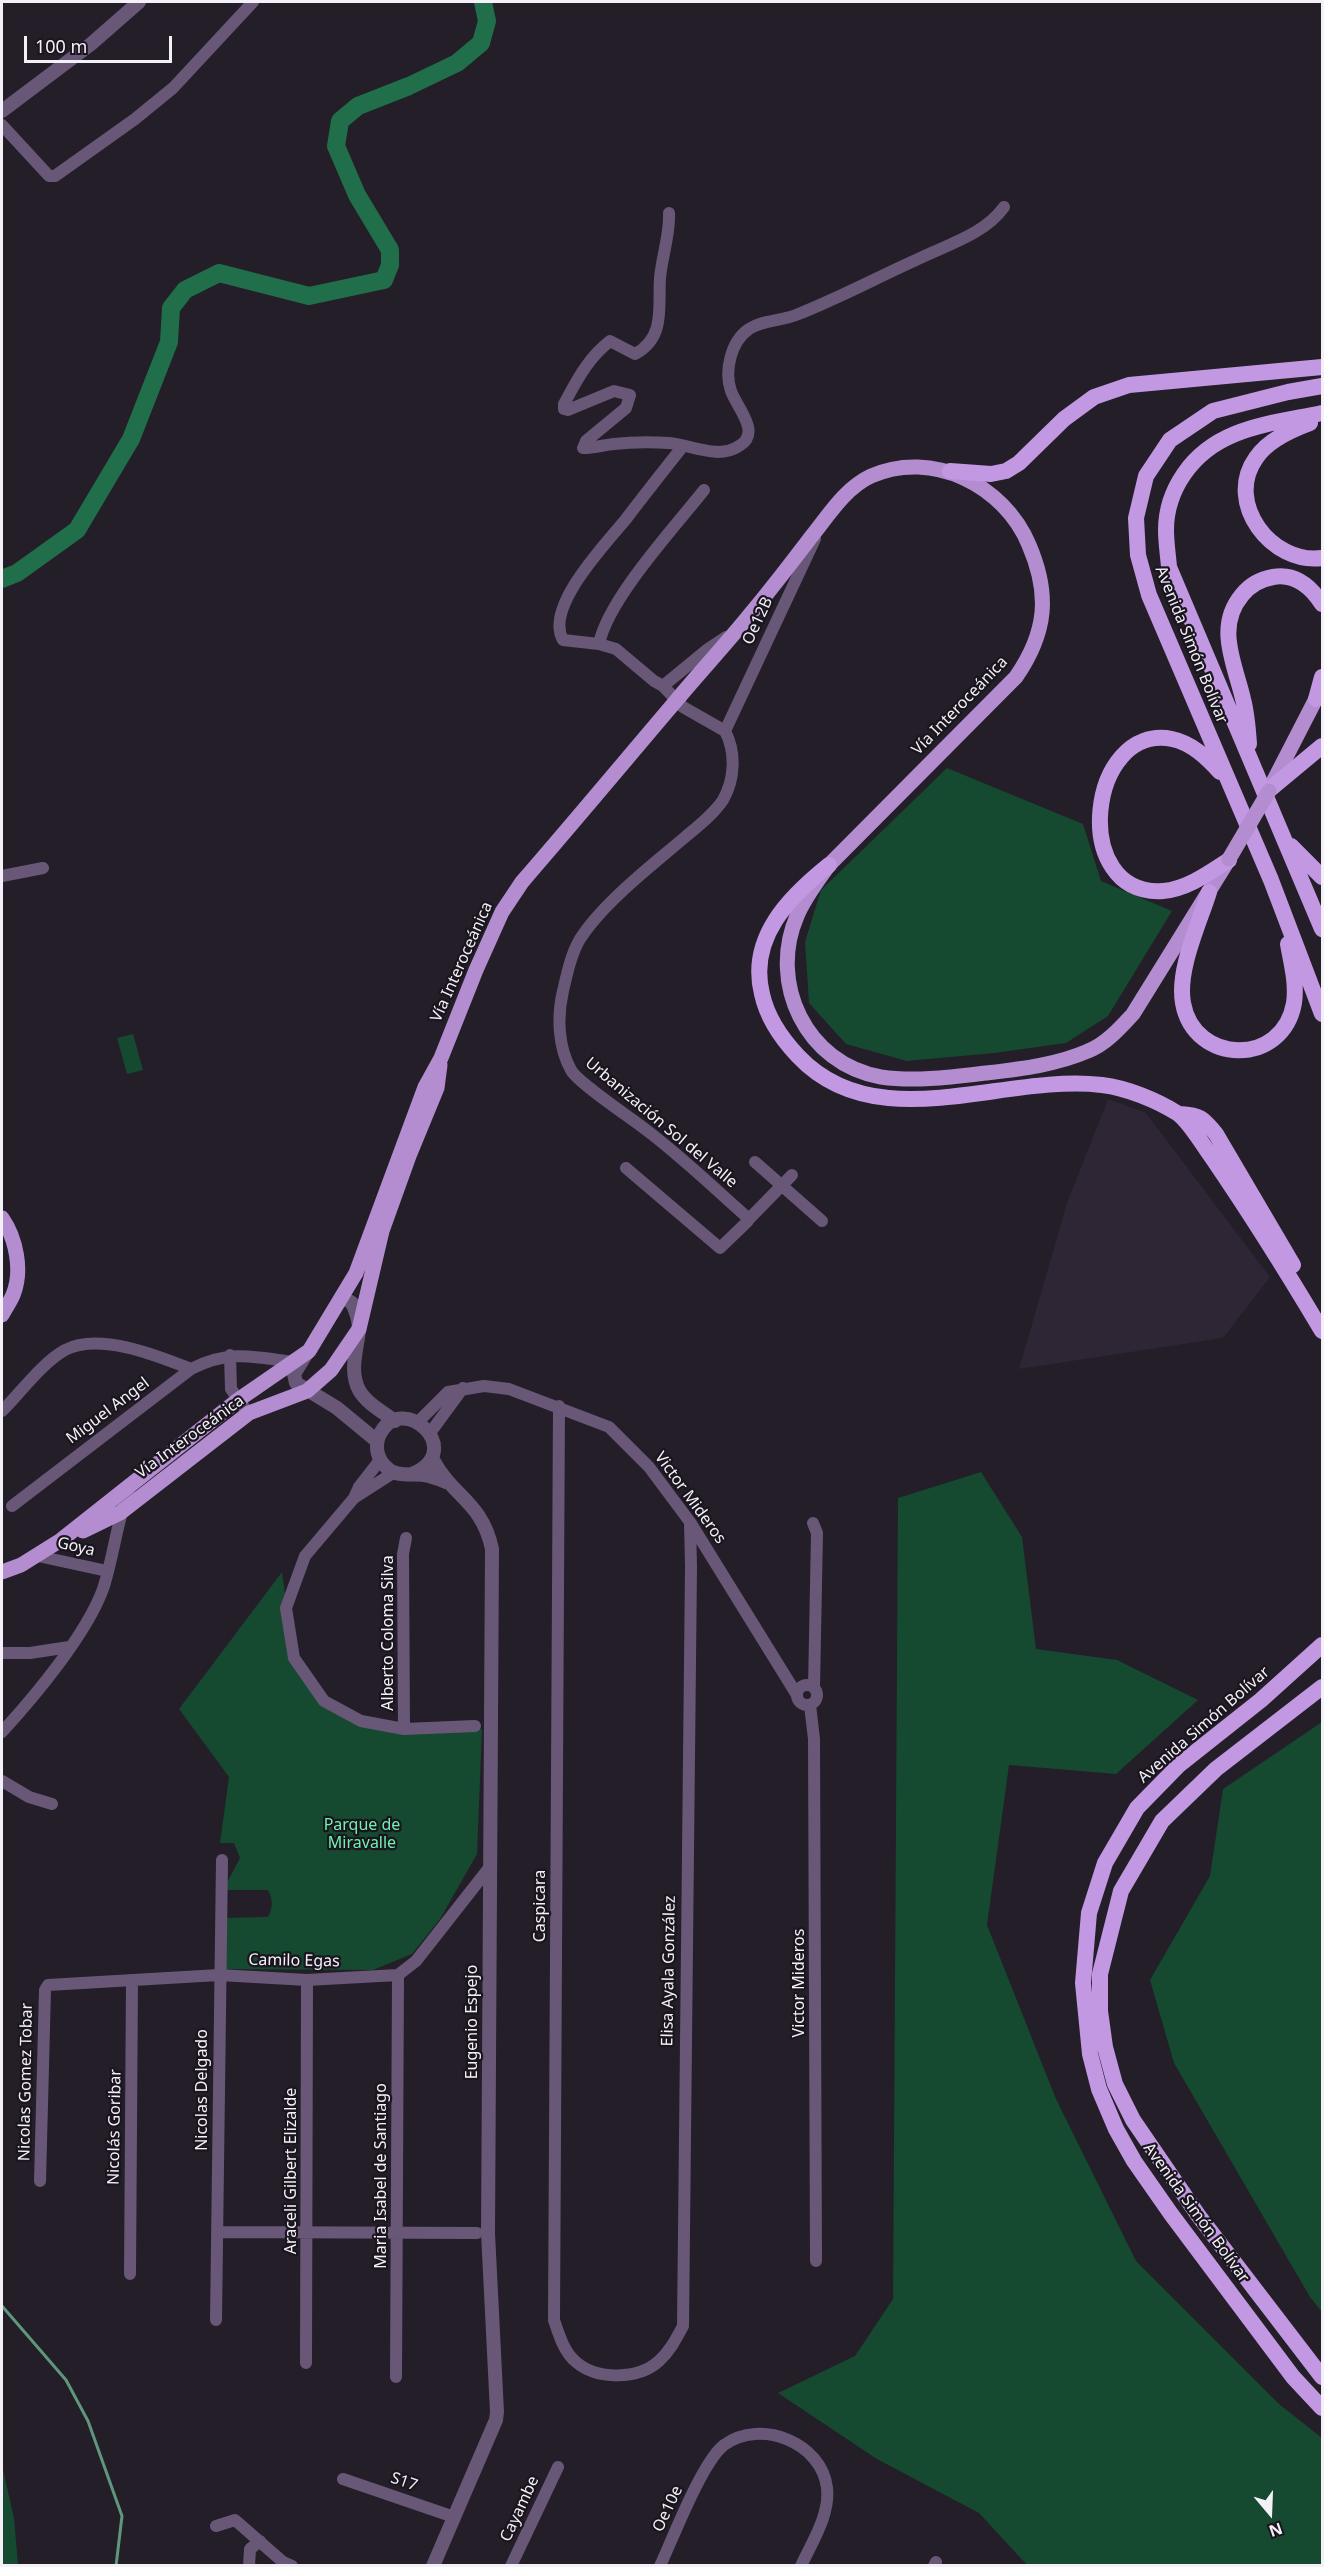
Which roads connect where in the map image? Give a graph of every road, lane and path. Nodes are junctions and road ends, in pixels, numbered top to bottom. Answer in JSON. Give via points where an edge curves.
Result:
{"nodes":[{"id":1,"x":139,"y":2,"type":"edge"},
{"id":2,"x":253,"y":2,"type":"edge"},
{"id":3,"x":2,"y":111,"type":"edge"},
{"id":4,"x":2,"y":125,"type":"edge"},
{"id":5,"x":1004,"y":207,"type":"dead end"},
{"id":6,"x":669,"y":213,"type":"dead end"},
{"id":7,"x":1323,"y":367,"type":"edge"},
{"id":8,"x":1323,"y":386,"type":"edge"},
{"id":9,"x":1323,"y":413,"type":"edge"},
{"id":10,"x":1323,"y":418,"type":"edge"},
{"id":11,"x":683,"y":446,"type":"junction"},
{"id":12,"x":951,"y":471,"type":"junction"},
{"id":13,"x":704,"y":490,"type":"dead end"},
{"id":14,"x":821,"y":525,"type":"junction"},
{"id":15,"x":1323,"y":558,"type":"edge"},
{"id":16,"x":1323,"y":604,"type":"edge"},
{"id":17,"x":737,"y":630,"type":"junction"},
{"id":18,"x":599,"y":644,"type":"junction"},
{"id":19,"x":1323,"y":677,"type":"edge"},
{"id":20,"x":663,"y":686,"type":"junction"},
{"id":21,"x":1319,"y":693,"type":"edge"},
{"id":22,"x":675,"y":701,"type":"junction"},
{"id":23,"x":725,"y":731,"type":"junction"},
{"id":24,"x":1323,"y":746,"type":"edge"},
{"id":25,"x":1250,"y":757,"type":"junction"},
{"id":26,"x":1226,"y":777,"type":"junction"},
{"id":27,"x":1269,"y":790,"type":"junction"},
{"id":28,"x":1282,"y":836,"type":"junction"},
{"id":29,"x":1229,"y":860,"type":"junction"},
{"id":30,"x":829,"y":866,"type":"junction"},
{"id":31,"x":43,"y":868,"type":"dead end"},
{"id":32,"x":2,"y":876,"type":"edge"},
{"id":33,"x":1323,"y":877,"type":"edge"},
{"id":34,"x":1209,"y":892,"type":"junction"},
{"id":35,"x":1284,"y":913,"type":"junction"},
{"id":36,"x":1323,"y":929,"type":"edge"},
{"id":37,"x":1323,"y":1014,"type":"edge"},
{"id":38,"x":441,"y":1058,"type":"junction"},
{"id":39,"x":1180,"y":1114,"type":"junction"},
{"id":40,"x":755,"y":1162,"type":"dead end"},
{"id":41,"x":626,"y":1168,"type":"dead end"},
{"id":42,"x":792,"y":1175,"type":"dead end"},
{"id":43,"x":782,"y":1185,"type":"junction"},
{"id":44,"x":2,"y":1218,"type":"edge"},
{"id":45,"x":749,"y":1219,"type":"junction"},
{"id":46,"x":822,"y":1221,"type":"dead end"},
{"id":47,"x":342,"y":1298,"type":"junction"},
{"id":48,"x":1323,"y":1310,"type":"edge"},
{"id":49,"x":2,"y":1315,"type":"edge"},
{"id":50,"x":359,"y":1329,"type":"junction"},
{"id":51,"x":1323,"y":1331,"type":"edge"},
{"id":52,"x":309,"y":1351,"type":"junction"},
{"id":53,"x":230,"y":1355,"type":"junction"},
{"id":54,"x":292,"y":1362,"type":"junction"},
{"id":55,"x":191,"y":1369,"type":"junction"},
{"id":56,"x":463,"y":1389,"type":"junction"},
{"id":57,"x":307,"y":1391,"type":"junction"},
{"id":58,"x":238,"y":1400,"type":"junction"},
{"id":59,"x":559,"y":1406,"type":"junction"},
{"id":60,"x":2,"y":1412,"type":"edge"},
{"id":61,"x":248,"y":1413,"type":"junction"},
{"id":62,"x":395,"y":1421,"type":"junction"},
{"id":63,"x":418,"y":1422,"type":"junction"},
{"id":64,"x":430,"y":1433,"type":"junction"},
{"id":65,"x":378,"y":1441,"type":"junction"},
{"id":66,"x":432,"y":1458,"type":"junction"},
{"id":67,"x":380,"y":1460,"type":"junction"},
{"id":68,"x":393,"y":1473,"type":"junction"},
{"id":69,"x":412,"y":1474,"type":"junction"},
{"id":70,"x":446,"y":1482,"type":"junction"},
{"id":71,"x":130,"y":1486,"type":"junction"},
{"id":72,"x":354,"y":1498,"type":"junction"},
{"id":73,"x":12,"y":1506,"type":"dead end"},
{"id":74,"x":120,"y":1513,"type":"junction"},
{"id":75,"x":690,"y":1522,"type":"junction"},
{"id":76,"x":813,"y":1524,"type":"dead end"},
{"id":77,"x":406,"y":1538,"type":"dead end"},
{"id":78,"x":62,"y":1540,"type":"junction"},
{"id":79,"x":38,"y":1556,"type":"junction"},
{"id":80,"x":713,"y":1557,"type":"junction"},
{"id":81,"x":691,"y":1567,"type":"junction"},
{"id":82,"x":107,"y":1571,"type":"junction"},
{"id":83,"x":2,"y":1572,"type":"edge"},
{"id":84,"x":1323,"y":1645,"type":"edge"},
{"id":85,"x":69,"y":1647,"type":"junction"},
{"id":86,"x":2,"y":1653,"type":"edge"},
{"id":87,"x":1323,"y":1686,"type":"edge"},
{"id":88,"x":814,"y":1688,"type":"junction"},
{"id":89,"x":797,"y":1695,"type":"junction"},
{"id":90,"x":810,"y":1705,"type":"junction"},
{"id":91,"x":475,"y":1726,"type":"dead end"},
{"id":92,"x":404,"y":1729,"type":"junction"},
{"id":93,"x":2,"y":1732,"type":"edge"},
{"id":94,"x":2,"y":1781,"type":"edge"},
{"id":95,"x":52,"y":1804,"type":"dead end"},
{"id":96,"x":222,"y":1860,"type":"dead end"},
{"id":97,"x":489,"y":1868,"type":"junction"},
{"id":98,"x":398,"y":1975,"type":"junction"},
{"id":99,"x":219,"y":1976,"type":"junction"},
{"id":100,"x":132,"y":1980,"type":"junction"},
{"id":101,"x":307,"y":1980,"type":"junction"},
{"id":102,"x":48,"y":1985,"type":"joint"},
{"id":103,"x":40,"y":2181,"type":"dead end"},
{"id":104,"x":219,"y":2232,"type":"junction"},
{"id":105,"x":307,"y":2233,"type":"junction"},
{"id":106,"x":477,"y":2233,"type":"dead end"},
{"id":107,"x":398,"y":2234,"type":"junction"},
{"id":108,"x":816,"y":2261,"type":"dead end"},
{"id":109,"x":130,"y":2274,"type":"dead end"},
{"id":110,"x":216,"y":2320,"type":"dead end"},
{"id":111,"x":306,"y":2363,"type":"dead end"},
{"id":112,"x":611,"y":2376,"type":"joint"},
{"id":113,"x":396,"y":2377,"type":"dead end"},
{"id":114,"x":1323,"y":2377,"type":"edge"},
{"id":115,"x":1323,"y":2408,"type":"edge"},
{"id":116,"x":558,"y":2467,"type":"dead end"},
{"id":117,"x":343,"y":2479,"type":"dead end"},
{"id":118,"x":454,"y":2517,"type":"junction"},
{"id":119,"x":216,"y":2526,"type":"dead end"},
{"id":120,"x":260,"y":2541,"type":"junction"},
{"id":121,"x":285,"y":2564,"type":"edge"},
{"id":122,"x":249,"y":2565,"type":"edge"},
{"id":123,"x":433,"y":2565,"type":"edge"},
{"id":124,"x":511,"y":2565,"type":"edge"},
{"id":125,"x":660,"y":2565,"type":"edge"},
{"id":126,"x":801,"y":2565,"type":"edge"}],
"edges":[{"from":1,"to":3,"type":"street"},
{"from":2,"to":4,"type":"street","via":[[173,88],[56,176],[49,176]]},
{"from":5,"to":11,"type":"street","via":[[987,226],[838,298],[780,321],[750,328],[732,351],[730,369],[730,389],[749,427],[748,438],[729,452]]},
{"from":6,"to":11,"type":"street","via":[[660,277],[660,316],[654,334],[645,348],[635,354],[610,341],[598,350],[583,369],[564,409],[614,391],[624,392],[630,395],[626,408],[586,441],[583,448],[648,442]]},
{"from":7,"to":12,"type":"highway","via":[[1129,385],[1094,397],[1064,418],[1006,471]]},
{"from":8,"to":26,"type":"highway","name":"Avenida Simón Bolívar","via":[[1213,411],[1170,440],[1146,476],[1136,519],[1138,555],[1149,596]]},
{"from":9,"to":25,"type":"highway","name":"Avenida Simón Bolívar","via":[[1241,430],[1217,441],[1194,459],[1176,486],[1168,513],[1169,567]]},
{"from":10,"to":15,"type":"highway","via":[[1266,446],[1249,472],[1247,486],[1252,517],[1268,540],[1295,557]]},
{"from":11,"to":18,"type":"street","via":[[593,557],[562,614],[559,627],[563,640]]},
{"from":12,"to":14,"type":"main road","name":"Vía Interoceánica","via":[[916,467],[871,477],[839,502]]},
{"from":12,"to":30,"type":"main road","name":"Vía Interoceánica","via":[[995,497],[1020,527],[1041,578],[1044,604],[1039,632],[1028,660],[1001,694]]},
{"from":13,"to":18,"type":"street","via":[[646,562],[615,608]]},
{"from":14,"to":17,"type":"main road","name":"Vía Interoceánica"},
{"from":14,"to":23,"type":"street","name":"Oe12B"},
{"from":16,"to":25,"type":"highway","via":[[1302,582],[1281,576],[1258,581],[1231,611],[1227,632],[1248,721]]},
{"from":17,"to":20,"type":"street"},
{"from":17,"to":22,"type":"main road","name":"Vía Interoceánica"},
{"from":18,"to":20,"type":"street","via":[[616,649]]},
{"from":19,"to":21,"type":"highway"},
{"from":20,"to":22,"type":"street"},
{"from":21,"to":27,"type":"main road","name":"Vía Interoceánica"},
{"from":22,"to":23,"type":"street"},
{"from":22,"to":38,"type":"main road","name":"Vía Interoceánica","via":[[522,882],[502,912]]},
{"from":23,"to":45,"type":"street","name":"Urbanización Sol del Valle","via":[[734,756],[723,800],[625,889],[585,932],[567,972],[559,1016],[564,1051],[575,1076],[647,1130]]},
{"from":24,"to":27,"type":"highway"},
{"from":25,"to":28,"type":"highway","name":"Avenida Simón Bolívar"},
{"from":26,"to":29,"type":"highway","via":[[1188,745],[1173,739],[1145,741],[1131,748],[1113,769],[1102,799],[1100,830],[1104,851],[1120,877],[1147,890],[1179,888]]},
{"from":26,"to":35,"type":"highway","name":"Avenida Simón Bolívar"},
{"from":27,"to":29,"type":"main road","name":"Vía Interoceánica","bridge":true},
{"from":28,"to":33,"type":"highway"},
{"from":28,"to":36,"type":"highway","name":"Avenida Simón Bolívar"},
{"from":29,"to":34,"type":"main road","name":"Vía Interoceánica"},
{"from":30,"to":34,"type":"main road","name":"Vía Interoceánica","via":[[806,898],[790,938],[787,973],[796,1011],[814,1040],[840,1061],[880,1076],[901,1078],[1028,1068],[1089,1051],[1113,1035],[1133,1014]]},
{"from":30,"to":39,"type":"highway","via":[[798,889],[778,914],[764,944],[759,976],[765,1006],[777,1030],[806,1064],[823,1077],[841,1088],[882,1098],[1100,1085],[1137,1094]]},
{"from":31,"to":32,"type":"street"},
{"from":34,"to":35,"type":"highway","via":[[1184,973],[1183,1002],[1193,1027],[1224,1048],[1246,1050],[1268,1044],[1290,1016],[1295,989]]},
{"from":35,"to":37,"type":"highway","name":"Avenida Simón Bolívar"},
{"from":38,"to":47,"type":"main road","name":"Vía Interoceánica","via":[[425,1087],[356,1273]]},
{"from":38,"to":50,"type":"main road","name":"Vía Interoceánica","via":[[437,1088],[382,1231]]},
{"from":39,"to":48,"type":"highway","via":[[1197,1115],[1216,1134]]},
{"from":39,"to":51,"type":"highway","via":[[1244,1203]]},
{"from":40,"to":43,"type":"street"},
{"from":41,"to":45,"type":"street","via":[[720,1248]]},
{"from":42,"to":43,"type":"street"},
{"from":43,"to":45,"type":"street"},
{"from":43,"to":46,"type":"street"},
{"from":44,"to":49,"type":"main road","via":[[14,1241],[18,1269],[14,1294]]},
{"from":47,"to":50,"type":"street","via":[[352,1303]]},
{"from":47,"to":52,"type":"main road","name":"Vía Interoceánica"},
{"from":50,"to":57,"type":"main road","name":"Vía Interoceánica","via":[[331,1370]]},
{"from":50,"to":62,"type":"street","via":[[354,1370],[359,1390]]},
{"from":52,"to":54,"type":"main road","name":"Vía Interoceánica"},
{"from":52,"to":57,"type":"street","via":[[294,1374],[296,1383]]},
{"from":53,"to":54,"type":"street","name":"Miguel Angel"},
{"from":53,"to":55,"type":"street","name":"Miguel Angel"},
{"from":53,"to":58,"type":"street","via":[[231,1389]]},
{"from":54,"to":58,"type":"main road","name":"Vía Interoceánica"},
{"from":55,"to":60,"type":"street","via":[[134,1348],[89,1345],[67,1349]]},
{"from":55,"to":73,"type":"street","name":"Miguel Angel"},
{"from":56,"to":59,"type":"street","name":"Victor Mideros","via":[[509,1389]]},
{"from":56,"to":63,"type":"street","name":"Victor Mideros","via":[[448,1392]]},
{"from":56,"to":64,"type":"street"},
{"from":57,"to":61,"type":"main road","name":"Vía Interoceánica"},
{"from":57,"to":65,"type":"street","via":[[337,1408]]},
{"from":58,"to":61,"type":"street"},
{"from":58,"to":71,"type":"main road","name":"Vía Interoceánica"},
{"from":59,"to":75,"type":"street","name":"Victor Mideros","via":[[609,1427],[649,1467]]},
{"from":59,"to":112,"type":"street","name":"Caspicara","via":[[554,2320],[574,2361],[590,2371]]},
{"from":61,"to":74,"type":"main road","name":"Vía Interoceánica"},
{"from":62,"to":63,"type":"street"},
{"from":62,"to":65,"type":"street","via":[[381,1432]]},
{"from":63,"to":64,"type":"street"},
{"from":64,"to":66,"type":"street"},
{"from":65,"to":67,"type":"street"},
{"from":66,"to":69,"type":"street"},
{"from":66,"to":70,"type":"street","name":"Eugenio Espejo"},
{"from":67,"to":68,"type":"street"},
{"from":67,"to":72,"type":"street"},
{"from":68,"to":69,"type":"street"},
{"from":68,"to":72,"type":"street"},
{"from":69,"to":70,"type":"street","name":"Eugenio Espejo"},
{"from":70,"to":97,"type":"street","name":"Eugenio Espejo","via":[[479,1513],[492,1549]]},
{"from":71,"to":74,"type":"street"},
{"from":71,"to":78,"type":"main road","name":"Vía Interoceánica"},
{"from":72,"to":92,"type":"street","via":[[305,1556],[286,1608],[294,1658],[324,1701],[361,1721]]},
{"from":74,"to":78,"type":"main road","name":"Vía Interoceánica"},
{"from":74,"to":82,"type":"street"},
{"from":75,"to":80,"type":"street","name":"Victor Mideros"},
{"from":75,"to":81,"type":"street","name":"Elisa Ayala González"},
{"from":76,"to":88,"type":"street","via":[[817,1533]]},
{"from":77,"to":92,"type":"street","name":"Alberto Coloma Silva"},
{"from":78,"to":79,"type":"main road","name":"Vía Interoceánica"},
{"from":79,"to":82,"type":"street","name":"Goya"},
{"from":79,"to":83,"type":"main road","name":"Vía Interoceánica"},
{"from":80,"to":81,"type":"street","via":[[701,1556]]},
{"from":80,"to":89,"type":"street","name":"Victor Mideros"},
{"from":81,"to":112,"type":"street","name":"Elisa Ayala González","via":[[682,2326],[674,2344],[658,2363],[637,2372]]},
{"from":82,"to":85,"type":"street","via":[[95,1606]]},
{"from":84,"to":115,"type":"highway","name":"Avenida Simón Bolívar","via":[[1179,1765],[1137,1808],[1105,1863],[1089,1913],[1083,1983],[1090,2054],[1099,2089],[1125,2145],[1171,2214],[1293,2377]]},
{"from":85,"to":86,"type":"street"},
{"from":85,"to":93,"type":"street"},
{"from":87,"to":114,"type":"highway","name":"Avenida Simón Bolívar","via":[[1216,1769],[1162,1821],[1121,1891],[1100,1974],[1100,2011],[1115,2084],[1133,2120],[1198,2215]]},
{"from":88,"to":89,"type":"street","via":[[804,1686]]},
{"from":88,"to":90,"type":"street","name":"Victor Mideros","via":[[817,1696]]},
{"from":89,"to":90,"type":"street","name":"Victor Mideros","via":[[802,1704]]},
{"from":90,"to":108,"type":"street","name":"Victor Mideros","via":[[814,1739]]},
{"from":91,"to":92,"type":"street"},
{"from":94,"to":95,"type":"street","via":[[29,1797]]},
{"from":96,"to":99,"type":"street","name":"Nicolas Delgado"},
{"from":97,"to":98,"type":"street","via":[[416,1961]]},
{"from":97,"to":118,"type":"street","name":"Eugenio Espejo","via":[[488,2233],[497,2412]]},
{"from":98,"to":101,"type":"street","name":"Camilo Egas"},
{"from":98,"to":107,"type":"street","name":"Maria Isabel de Santiago"},
{"from":99,"to":100,"type":"street","name":"Camilo Egas"},
{"from":99,"to":101,"type":"street","name":"Camilo Egas"},
{"from":99,"to":104,"type":"street","name":"Nicolas Delgado"},
{"from":100,"to":102,"type":"street","name":"Camilo Egas"},
{"from":100,"to":109,"type":"street","name":"Nicolás Goribar"},
{"from":101,"to":105,"type":"street","name":"Araceli Gilbert Elizalde"},
{"from":102,"to":103,"type":"street","name":"Nicolas Gomez Tobar"},
{"from":104,"to":105,"type":"street"},
{"from":104,"to":110,"type":"street","name":"Nicolas Delgado"},
{"from":105,"to":107,"type":"street"},
{"from":105,"to":111,"type":"street","name":"Araceli Gilbert Elizalde"},
{"from":106,"to":107,"type":"street"},
{"from":107,"to":113,"type":"street","name":"Maria Isabel de Santiago"},
{"from":116,"to":124,"type":"street","name":"Cayambe"},
{"from":117,"to":118,"type":"street","name":"S17"},
{"from":118,"to":123,"type":"street","name":"Eugenio Espejo"},
{"from":119,"to":120,"type":"street","via":[[235,2520]]},
{"from":120,"to":121,"type":"street"},
{"from":120,"to":122,"type":"street","via":[[250,2550]]},
{"from":125,"to":126,"type":"street","name":"Oe10e","via":[[706,2467],[723,2446],[758,2434],[780,2436],[804,2449],[821,2466],[827,2489],[824,2517]]}]}
